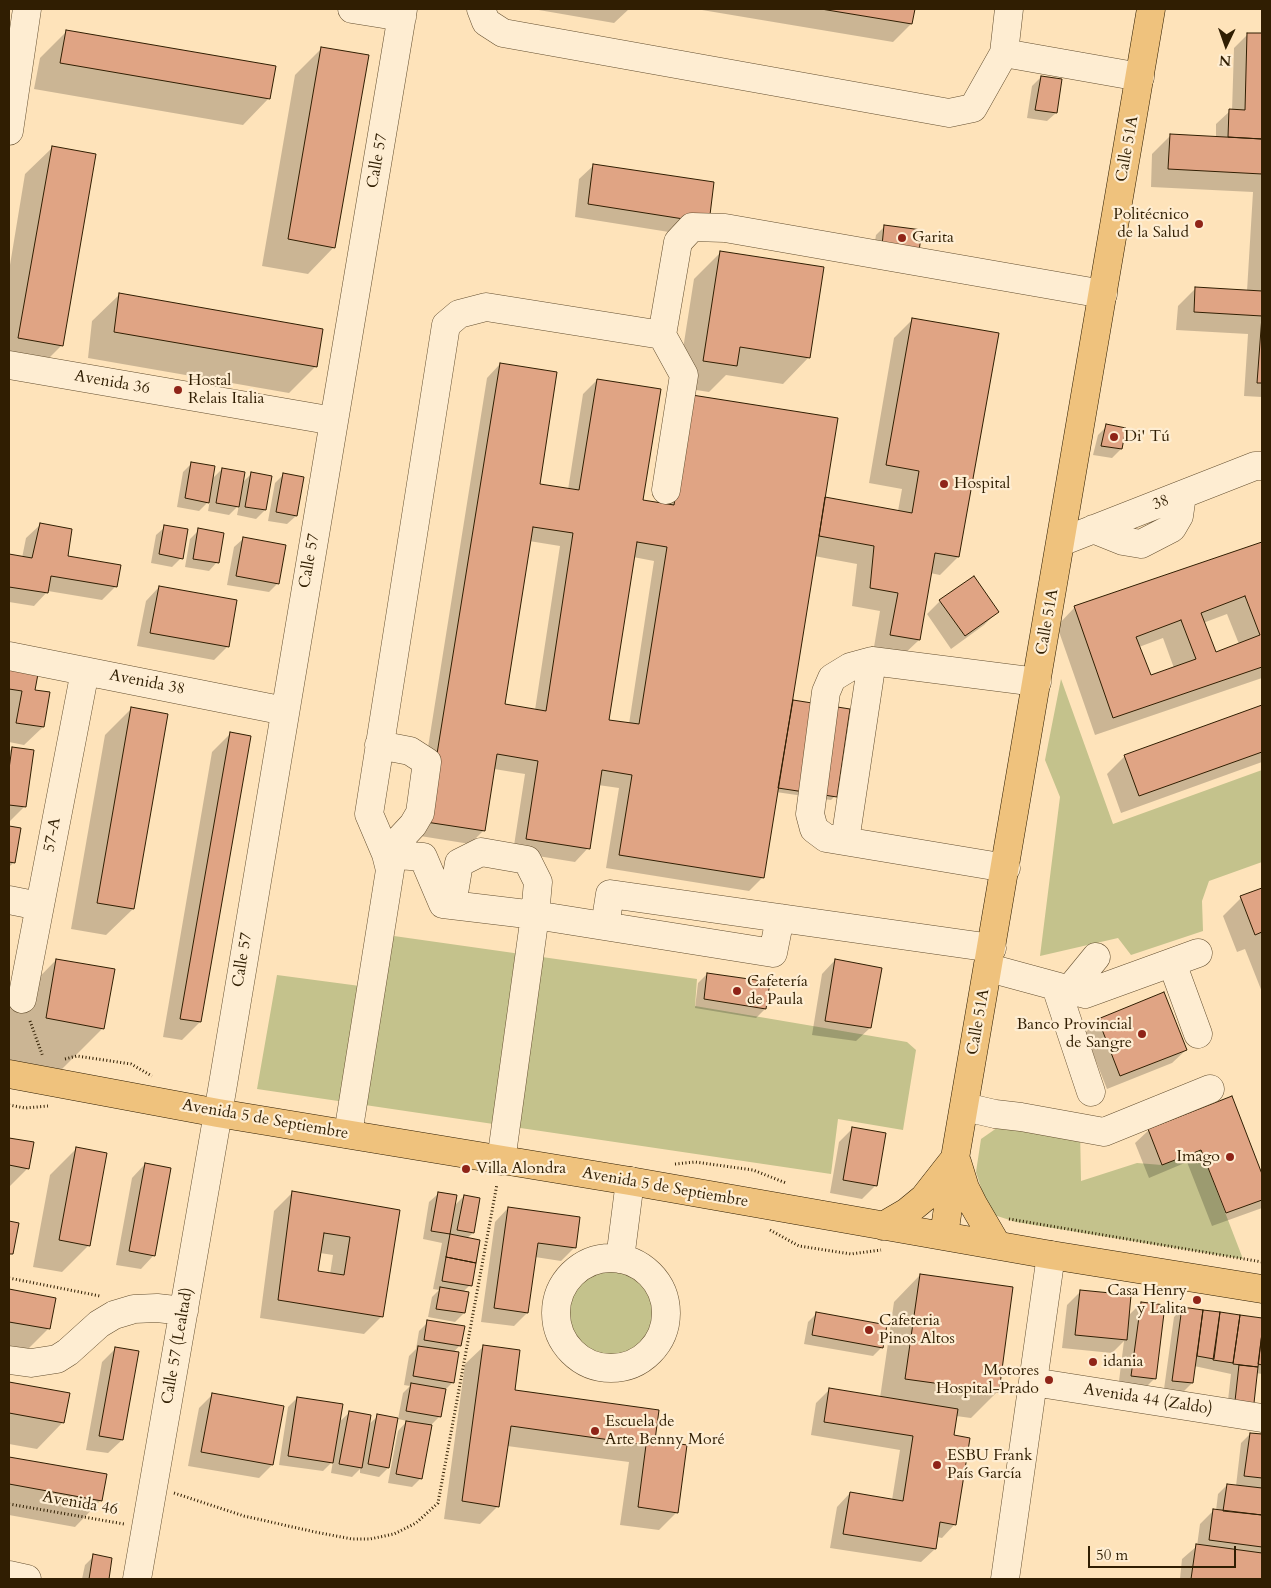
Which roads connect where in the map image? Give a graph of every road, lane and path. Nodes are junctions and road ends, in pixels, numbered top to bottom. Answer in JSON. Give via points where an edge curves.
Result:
{"nodes":[{"id":1,"x":27,"y":9,"type":"edge"},
{"id":2,"x":352,"y":9,"type":"edge"},
{"id":3,"x":481,"y":9,"type":"edge"},
{"id":4,"x":1009,"y":9,"type":"edge"},
{"id":5,"x":1151,"y":9,"type":"edge"},
{"id":6,"x":403,"y":13,"type":"edge"},
{"id":7,"x":1004,"y":53,"type":"junction"},
{"id":8,"x":1140,"y":77,"type":"junction"},
{"id":9,"x":9,"y":132,"type":"edge"},
{"id":10,"x":1103,"y":294,"type":"junction"},
{"id":11,"x":662,"y":335,"type":"junction"},
{"id":12,"x":9,"y":365,"type":"edge"},
{"id":13,"x":334,"y":421,"type":"junction"},
{"id":14,"x":1262,"y":466,"type":"edge"},
{"id":15,"x":666,"y":490,"type":"dead end"},
{"id":16,"x":1061,"y":542,"type":"junction"},
{"id":17,"x":9,"y":656,"type":"edge"},
{"id":18,"x":872,"y":661,"type":"junction"},
{"id":19,"x":85,"y":671,"type":"junction"},
{"id":20,"x":1037,"y":682,"type":"junction"},
{"id":21,"x":285,"y":711,"type":"junction"},
{"id":22,"x":380,"y":745,"type":"junction"},
{"id":23,"x":845,"y":841,"type":"junction"},
{"id":24,"x":386,"y":854,"type":"junction"},
{"id":25,"x":1006,"y":868,"type":"junction"},
{"id":26,"x":9,"y":900,"type":"edge"},
{"id":27,"x":452,"y":905,"type":"junction"},
{"id":28,"x":39,"y":906,"type":"junction"},
{"id":29,"x":535,"y":915,"type":"junction"},
{"id":30,"x":780,"y":918,"type":"junction"},
{"id":31,"x":605,"y":926,"type":"junction"},
{"id":32,"x":1198,"y":953,"type":"dead end"},
{"id":33,"x":1096,"y":957,"type":"dead end"},
{"id":34,"x":990,"y":958,"type":"junction"},
{"id":35,"x":1172,"y":963,"type":"junction"},
{"id":36,"x":1063,"y":988,"type":"junction"},
{"id":37,"x":22,"y":998,"type":"joint"},
{"id":38,"x":1198,"y":1034,"type":"dead end"},
{"id":39,"x":44,"y":1060,"type":"dead end"},
{"id":40,"x":9,"y":1074,"type":"edge"},
{"id":41,"x":1210,"y":1089,"type":"dead end"},
{"id":42,"x":1091,"y":1092,"type":"dead end"},
{"id":43,"x":964,"y":1107,"type":"junction"},
{"id":44,"x":218,"y":1113,"type":"junction"},
{"id":45,"x":348,"y":1134,"type":"junction"},
{"id":46,"x":956,"y":1158,"type":"junction"},
{"id":47,"x":501,"y":1161,"type":"junction"},
{"id":48,"x":630,"y":1181,"type":"junction"},
{"id":49,"x":883,"y":1226,"type":"junction"},
{"id":50,"x":944,"y":1236,"type":"junction"},
{"id":51,"x":997,"y":1245,"type":"junction"},
{"id":52,"x":1051,"y":1255,"type":"junction"},
{"id":53,"x":620,"y":1259,"type":"junction"},
{"id":54,"x":9,"y":1278,"type":"edge"},
{"id":55,"x":1262,"y":1288,"type":"edge"},
{"id":56,"x":101,"y":1297,"type":"dead end"},
{"id":57,"x":184,"y":1311,"type":"junction"},
{"id":58,"x":9,"y":1360,"type":"edge"},
{"id":59,"x":1033,"y":1382,"type":"junction"},
{"id":60,"x":1262,"y":1418,"type":"edge"},
{"id":61,"x":154,"y":1487,"type":"junction"},
{"id":62,"x":9,"y":1504,"type":"edge"},
{"id":63,"x":147,"y":1528,"type":"junction"},
{"id":64,"x":9,"y":1575,"type":"edge"},
{"id":65,"x":27,"y":1579,"type":"edge"},
{"id":66,"x":137,"y":1579,"type":"edge"},
{"id":67,"x":1005,"y":1579,"type":"edge"}],
"edges":[{"from":1,"to":9,"type":"street"},
{"from":2,"to":6,"type":"street"},
{"from":3,"to":7,"type":"street","via":[[486,22],[503,33],[949,113],[973,108]]},
{"from":4,"to":7,"type":"street"},
{"from":5,"to":8,"type":"main road","name":"Calle 51A"},
{"from":6,"to":13,"type":"street","name":"Calle 57"},
{"from":7,"to":8,"type":"street"},
{"from":8,"to":10,"type":"main road","name":"Calle 51A"},
{"from":10,"to":11,"type":"street","via":[[725,228],[692,227],[678,242]]},
{"from":10,"to":16,"type":"main road","name":"Calle 51A"},
{"from":11,"to":15,"type":"street","via":[[684,375]]},
{"from":11,"to":22,"type":"street","via":[[486,308],[458,314],[446,325]]},
{"from":12,"to":13,"type":"street","name":"Avenida 36"},
{"from":13,"to":21,"type":"street","name":"Calle 57"},
{"from":14,"to":16,"type":"street","name":"38"},
{"from":16,"to":20,"type":"main road","name":"Calle 51A"},
{"from":17,"to":19,"type":"street","name":"Avenida 38"},
{"from":18,"to":20,"type":"street"},
{"from":18,"to":23,"type":"street"},
{"from":18,"to":23,"type":"street","via":[[850,667],[832,678],[826,692],[810,814],[814,829],[826,838]]},
{"from":19,"to":21,"type":"street","name":"Avenida 38"},
{"from":19,"to":28,"type":"street","name":"57-A"},
{"from":20,"to":25,"type":"main road","name":"Calle 51A"},
{"from":21,"to":44,"type":"street","name":"Calle 57"},
{"from":22,"to":24,"type":"street","via":[[368,814]]},
{"from":22,"to":24,"type":"street","via":[[410,751],[427,762],[420,813]]},
{"from":23,"to":25,"type":"street"},
{"from":24,"to":27,"type":"street","via":[[423,857],[443,904]]},
{"from":24,"to":45,"type":"street","via":[[390,870]]},
{"from":25,"to":34,"type":"main road","name":"Calle 51A"},
{"from":26,"to":28,"type":"street"},
{"from":27,"to":29,"type":"street"},
{"from":27,"to":29,"type":"street","via":[[459,863],[481,852],[527,860],[538,882]]},
{"from":28,"to":37,"type":"street","name":"57-A"},
{"from":29,"to":31,"type":"street"},
{"from":29,"to":47,"type":"street"},
{"from":30,"to":31,"type":"street","via":[[610,894]]},
{"from":30,"to":31,"type":"street","via":[[773,954]]},
{"from":30,"to":34,"type":"street"},
{"from":32,"to":35,"type":"street"},
{"from":33,"to":36,"type":"street"},
{"from":34,"to":36,"type":"street"},
{"from":34,"to":43,"type":"main road","name":"Calle 51A"},
{"from":35,"to":36,"type":"street","via":[[1084,994]]},
{"from":35,"to":38,"type":"street"},
{"from":36,"to":42,"type":"street"},
{"from":37,"to":39,"type":"path"},
{"from":40,"to":44,"type":"main road","name":"Avenida 5 de Septiembre"},
{"from":41,"to":43,"type":"street","via":[[1104,1132]]},
{"from":43,"to":46,"type":"main road","name":"Calle 51A"},
{"from":44,"to":45,"type":"main road","name":"Avenida 5 de Septiembre"},
{"from":44,"to":57,"type":"street","name":"Calle 57 (Lealtad)"},
{"from":45,"to":47,"type":"main road","name":"Avenida 5 de Septiembre"},
{"from":46,"to":49,"type":"main road","via":[[924,1198]]},
{"from":46,"to":50,"type":"main road","name":"Calle 51A"},
{"from":46,"to":51,"type":"main road","via":[[972,1204]]},
{"from":47,"to":48,"type":"main road","name":"Avenida 5 de Septiembre"},
{"from":47,"to":61,"type":"path","via":[[438,1504],[416,1523],[394,1534],[370,1540],[244,1516]]},
{"from":48,"to":49,"type":"main road","name":"Avenida 5 de Septiembre"},
{"from":48,"to":53,"type":"street"},
{"from":49,"to":50,"type":"main road","name":"Avenida 5 de Septiembre"},
{"from":50,"to":51,"type":"main road","name":"Avenida 5 de Septiembre"},
{"from":51,"to":52,"type":"main road","name":"Avenida 5 de Septiembre"},
{"from":52,"to":55,"type":"main road","name":"Avenida 5 de Septiembre"},
{"from":52,"to":59,"type":"street"},
{"from":53,"to":53,"type":"street","via":[[601,1259],[583,1265],[569,1277],[559,1294],[555,1312],[558,1330],[567,1347],[580,1360],[598,1367],[617,1368],[634,1364],[659,1340],[665,1324],[666,1306],[661,1290],[637,1265]]},
{"from":54,"to":56,"type":"path"},
{"from":57,"to":58,"type":"street","via":[[157,1308],[127,1311],[99,1324],[57,1359],[31,1363]]},
{"from":57,"to":61,"type":"street","name":"Calle 57 (Lealtad)"},
{"from":59,"to":60,"type":"street","name":"Avenida 44 (Zaldo)"},
{"from":59,"to":67,"type":"street"},
{"from":61,"to":63,"type":"street","name":"Calle 57 (Lealtad)"},
{"from":62,"to":63,"type":"path","name":"Avenida 46"},
{"from":63,"to":66,"type":"street","name":"Calle 57 (Lealtad)"},
{"from":64,"to":65,"type":"street"}]}
